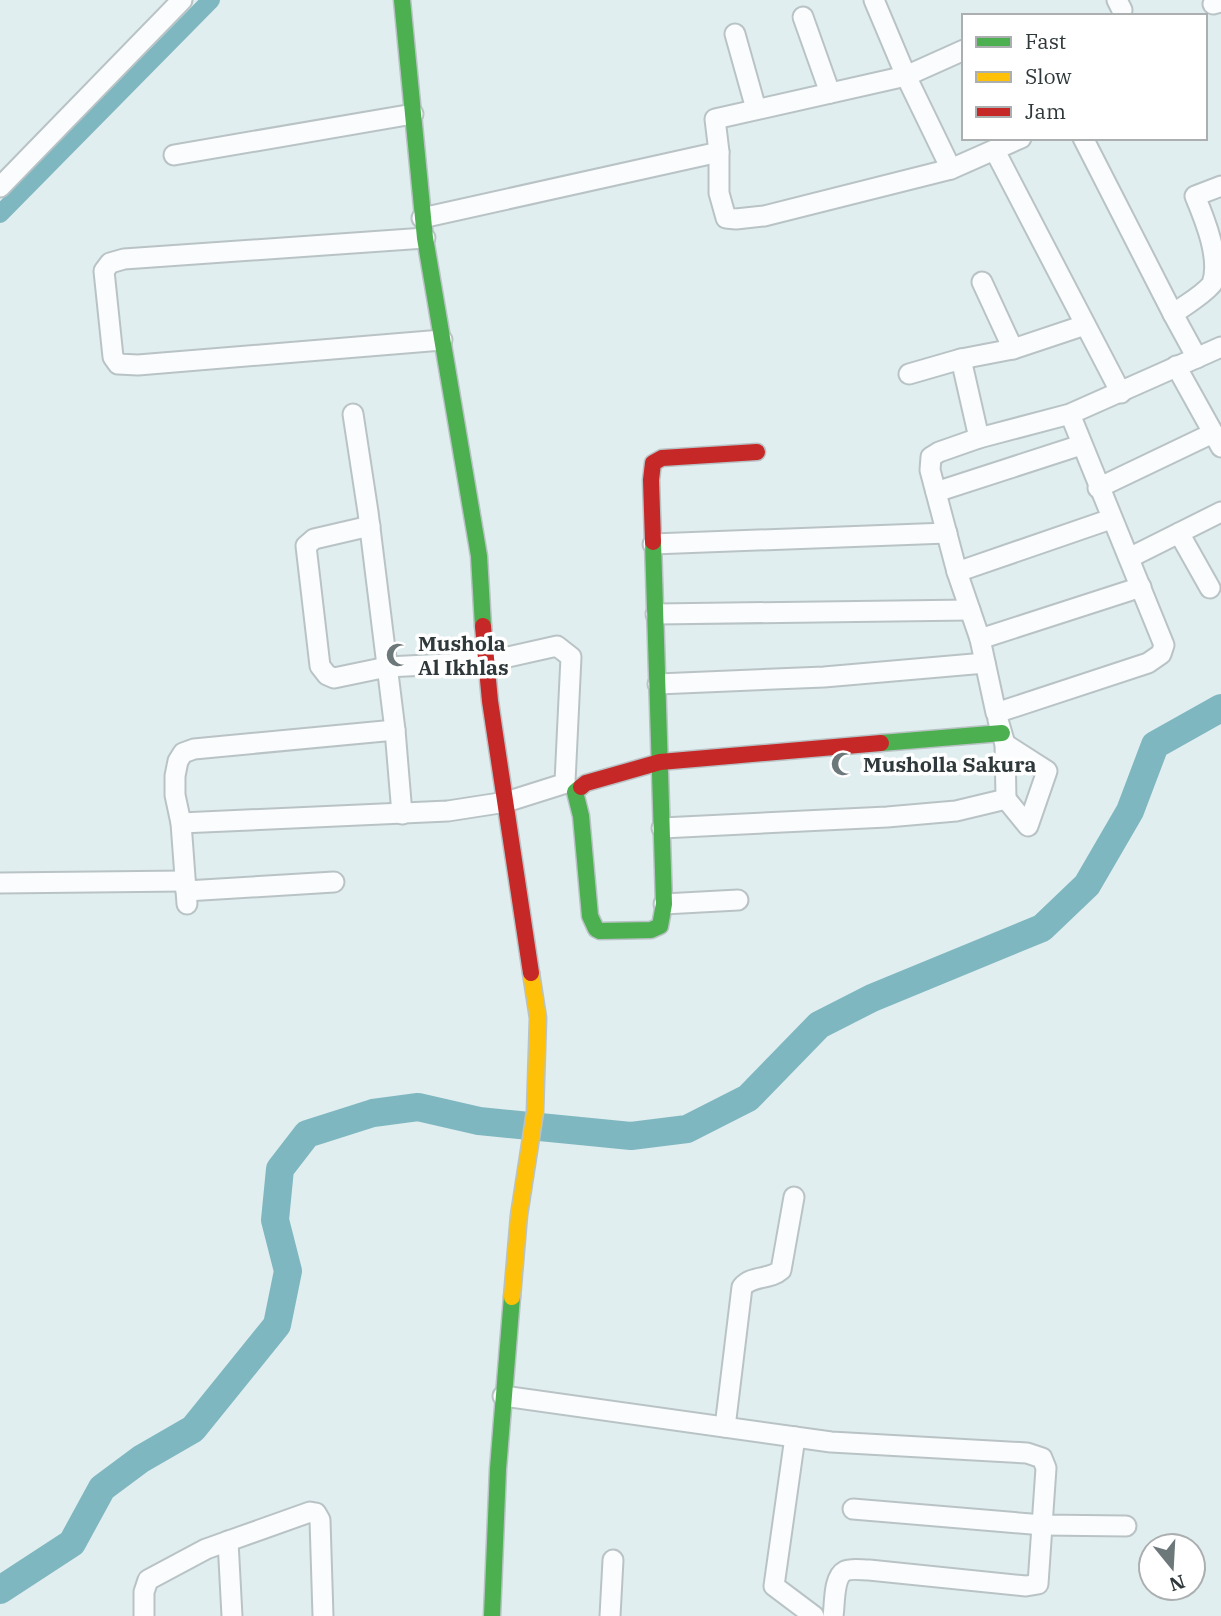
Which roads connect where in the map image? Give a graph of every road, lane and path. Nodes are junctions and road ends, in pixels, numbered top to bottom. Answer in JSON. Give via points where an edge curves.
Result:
{"nodes":[{"id":1,"x":181,"y":0,"type":"edge"},
{"id":2,"x":402,"y":0,"type":"edge"},
{"id":3,"x":874,"y":0,"type":"edge"},
{"id":4,"x":803,"y":17,"type":"dead end"},
{"id":5,"x":735,"y":34,"type":"dead end"},
{"id":6,"x":962,"y":51,"type":"edge"},
{"id":7,"x":906,"y":76,"type":"junction"},
{"id":8,"x":830,"y":93,"type":"junction"},
{"id":9,"x":756,"y":109,"type":"junction"},
{"id":10,"x":412,"y":114,"type":"junction"},
{"id":11,"x":1017,"y":140,"type":"edge"},
{"id":12,"x":1084,"y":140,"type":"edge"},
{"id":13,"x":995,"y":151,"type":"junction"},
{"id":14,"x":719,"y":152,"type":"junction"},
{"id":15,"x":174,"y":155,"type":"dead end"},
{"id":16,"x":951,"y":169,"type":"junction"},
{"id":17,"x":1221,"y":186,"type":"edge"},
{"id":18,"x":0,"y":187,"type":"edge"},
{"id":19,"x":422,"y":218,"type":"junction"},
{"id":20,"x":425,"y":238,"type":"junction"},
{"id":21,"x":982,"y":282,"type":"dead end"},
{"id":22,"x":1173,"y":314,"type":"junction"},
{"id":23,"x":1084,"y":325,"type":"junction"},
{"id":24,"x":442,"y":340,"type":"junction"},
{"id":25,"x":1221,"y":347,"type":"edge"},
{"id":26,"x":1013,"y":349,"type":"junction"},
{"id":27,"x":1197,"y":358,"type":"junction"},
{"id":28,"x":961,"y":359,"type":"junction"},
{"id":29,"x":1176,"y":366,"type":"junction"},
{"id":30,"x":909,"y":374,"type":"dead end"},
{"id":31,"x":1121,"y":393,"type":"junction"},
{"id":32,"x":353,"y":414,"type":"dead end"},
{"id":33,"x":1070,"y":415,"type":"junction"},
{"id":34,"x":979,"y":438,"type":"junction"},
{"id":35,"x":1217,"y":440,"type":"edge"},
{"id":36,"x":1081,"y":445,"type":"junction"},
{"id":37,"x":757,"y":452,"type":"dead end"},
{"id":38,"x":1098,"y":488,"type":"junction"},
{"id":39,"x":936,"y":492,"type":"junction"},
{"id":40,"x":1219,"y":516,"type":"edge"},
{"id":41,"x":1111,"y":519,"type":"junction"},
{"id":42,"x":370,"y":526,"type":"junction"},
{"id":43,"x":947,"y":533,"type":"junction"},
{"id":44,"x":1179,"y":533,"type":"junction"},
{"id":45,"x":653,"y":544,"type":"junction"},
{"id":46,"x":1129,"y":558,"type":"junction"},
{"id":47,"x":957,"y":572,"type":"junction"},
{"id":48,"x":1141,"y":587,"type":"junction"},
{"id":49,"x":1210,"y":588,"type":"dead end"},
{"id":50,"x":970,"y":610,"type":"junction"},
{"id":51,"x":656,"y":614,"type":"junction"},
{"id":52,"x":980,"y":639,"type":"junction"},
{"id":53,"x":486,"y":662,"type":"junction"},
{"id":54,"x":985,"y":663,"type":"junction"},
{"id":55,"x":387,"y":667,"type":"junction"},
{"id":56,"x":658,"y":684,"type":"junction"},
{"id":57,"x":996,"y":713,"type":"junction"},
{"id":58,"x":394,"y":730,"type":"junction"},
{"id":59,"x":1003,"y":739,"type":"junction"},
{"id":60,"x":660,"y":762,"type":"junction"},
{"id":61,"x":1006,"y":799,"type":"junction"},
{"id":62,"x":506,"y":802,"type":"junction"},
{"id":63,"x":402,"y":814,"type":"junction"},
{"id":64,"x":181,"y":823,"type":"junction"},
{"id":65,"x":662,"y":828,"type":"junction"},
{"id":66,"x":334,"y":882,"type":"dead end"},
{"id":67,"x":0,"y":883,"type":"edge"},
{"id":68,"x":186,"y":892,"type":"junction"},
{"id":69,"x":738,"y":900,"type":"dead end"},
{"id":70,"x":664,"y":904,"type":"junction"},
{"id":71,"x":793,"y":1197,"type":"dead end"},
{"id":72,"x":503,"y":1396,"type":"junction"},
{"id":73,"x":725,"y":1427,"type":"junction"},
{"id":74,"x":795,"y":1437,"type":"junction"},
{"id":75,"x":853,"y":1510,"type":"dead end"},
{"id":76,"x":1043,"y":1525,"type":"junction"},
{"id":77,"x":1126,"y":1526,"type":"dead end"},
{"id":78,"x":228,"y":1541,"type":"junction"},
{"id":79,"x":613,"y":1560,"type":"dead end"},
{"id":80,"x":144,"y":1616,"type":"edge"},
{"id":81,"x":232,"y":1616,"type":"edge"},
{"id":82,"x":323,"y":1616,"type":"edge"},
{"id":83,"x":492,"y":1616,"type":"edge"},
{"id":84,"x":610,"y":1616,"type":"edge"},
{"id":85,"x":814,"y":1616,"type":"edge"},
{"id":86,"x":833,"y":1616,"type":"edge"}],
"edges":[{"from":1,"to":18,"type":"street"},
{"from":2,"to":10,"type":"street"},
{"from":3,"to":7,"type":"street"},
{"from":4,"to":8,"type":"street"},
{"from":5,"to":9,"type":"street"},
{"from":6,"to":7,"type":"street"},
{"from":7,"to":8,"type":"street"},
{"from":7,"to":16,"type":"street"},
{"from":8,"to":9,"type":"street"},
{"from":9,"to":14,"type":"street","via":[[715,119]]},
{"from":10,"to":15,"type":"street"},
{"from":10,"to":19,"type":"street"},
{"from":11,"to":13,"type":"street"},
{"from":12,"to":22,"type":"street"},
{"from":13,"to":16,"type":"street"},
{"from":13,"to":23,"type":"street"},
{"from":14,"to":16,"type":"street","via":[[719,193],[726,218],[736,219]]},
{"from":14,"to":19,"type":"street"},
{"from":17,"to":22,"type":"street","via":[[1195,197],[1219,258],[1217,275],[1211,285]]},
{"from":19,"to":20,"type":"street"},
{"from":20,"to":24,"type":"street"},
{"from":20,"to":24,"type":"street","via":[[110,263],[104,271],[113,357],[118,364],[138,365]]},
{"from":21,"to":26,"type":"street"},
{"from":22,"to":27,"type":"street"},
{"from":23,"to":26,"type":"street"},
{"from":23,"to":31,"type":"street"},
{"from":24,"to":53,"type":"street","via":[[478,556]]},
{"from":25,"to":27,"type":"street"},
{"from":26,"to":28,"type":"street"},
{"from":27,"to":29,"type":"street"},
{"from":28,"to":30,"type":"street"},
{"from":28,"to":34,"type":"street"},
{"from":29,"to":31,"type":"street"},
{"from":29,"to":35,"type":"street"},
{"from":31,"to":33,"type":"street"},
{"from":32,"to":42,"type":"street"},
{"from":33,"to":34,"type":"street"},
{"from":33,"to":36,"type":"street"},
{"from":34,"to":39,"type":"street","via":[[931,457],[929,470]]},
{"from":35,"to":38,"type":"street"},
{"from":36,"to":38,"type":"street"},
{"from":36,"to":39,"type":"street"},
{"from":37,"to":45,"type":"street","via":[[662,458],[653,463]]},
{"from":38,"to":41,"type":"street"},
{"from":39,"to":43,"type":"street"},
{"from":40,"to":44,"type":"street"},
{"from":41,"to":46,"type":"street"},
{"from":41,"to":47,"type":"street"},
{"from":42,"to":55,"type":"street"},
{"from":42,"to":55,"type":"street","via":[[314,539],[305,554],[323,672],[334,678]]},
{"from":43,"to":45,"type":"street"},
{"from":43,"to":47,"type":"street"},
{"from":44,"to":46,"type":"street"},
{"from":44,"to":49,"type":"street"},
{"from":45,"to":51,"type":"street"},
{"from":46,"to":48,"type":"street"},
{"from":47,"to":50,"type":"street"},
{"from":48,"to":52,"type":"street"},
{"from":48,"to":57,"type":"street","via":[[1164,645],[1161,654],[1148,663]]},
{"from":50,"to":51,"type":"street"},
{"from":50,"to":52,"type":"street"},
{"from":51,"to":56,"type":"street"},
{"from":52,"to":54,"type":"street"},
{"from":53,"to":55,"type":"street"},
{"from":53,"to":62,"type":"street"},
{"from":53,"to":62,"type":"street","via":[[557,646],[571,657],[565,782]]},
{"from":54,"to":56,"type":"street","via":[[824,677]]},
{"from":54,"to":57,"type":"street"},
{"from":55,"to":58,"type":"street"},
{"from":56,"to":60,"type":"street"},
{"from":57,"to":59,"type":"street"},
{"from":58,"to":63,"type":"street"},
{"from":58,"to":64,"type":"street","via":[[183,753],[175,776]]},
{"from":59,"to":60,"type":"street"},
{"from":59,"to":61,"type":"street"},
{"from":59,"to":61,"type":"street","via":[[1047,771],[1028,826]]},
{"from":60,"to":65,"type":"street"},
{"from":60,"to":70,"type":"street","via":[[586,783],[575,792],[590,916],[596,929],[651,930],[660,926]]},
{"from":61,"to":65,"type":"street","via":[[956,811],[887,817]]},
{"from":62,"to":63,"type":"street"},
{"from":62,"to":72,"type":"street","via":[[538,1018],[535,1112],[519,1215]]},
{"from":63,"to":64,"type":"street"},
{"from":64,"to":68,"type":"street"},
{"from":65,"to":70,"type":"street"},
{"from":66,"to":68,"type":"street"},
{"from":67,"to":68,"type":"street"},
{"from":69,"to":70,"type":"street"},
{"from":71,"to":73,"type":"street","via":[[781,1270],[742,1287]]},
{"from":72,"to":73,"type":"street"},
{"from":72,"to":83,"type":"street"},
{"from":73,"to":74,"type":"street"},
{"from":74,"to":76,"type":"street","via":[[1027,1453],[1042,1458],[1046,1468]]},
{"from":74,"to":85,"type":"street","via":[[774,1586]]},
{"from":75,"to":76,"type":"street"},
{"from":76,"to":77,"type":"street"},
{"from":76,"to":86,"type":"street","via":[[1038,1584],[1034,1586],[847,1570],[836,1588]]},
{"from":78,"to":80,"type":"street","via":[[148,1580]]},
{"from":78,"to":81,"type":"street"},
{"from":78,"to":82,"type":"street","via":[[300,1514],[316,1513],[320,1520]]},
{"from":79,"to":84,"type":"street"}]}
